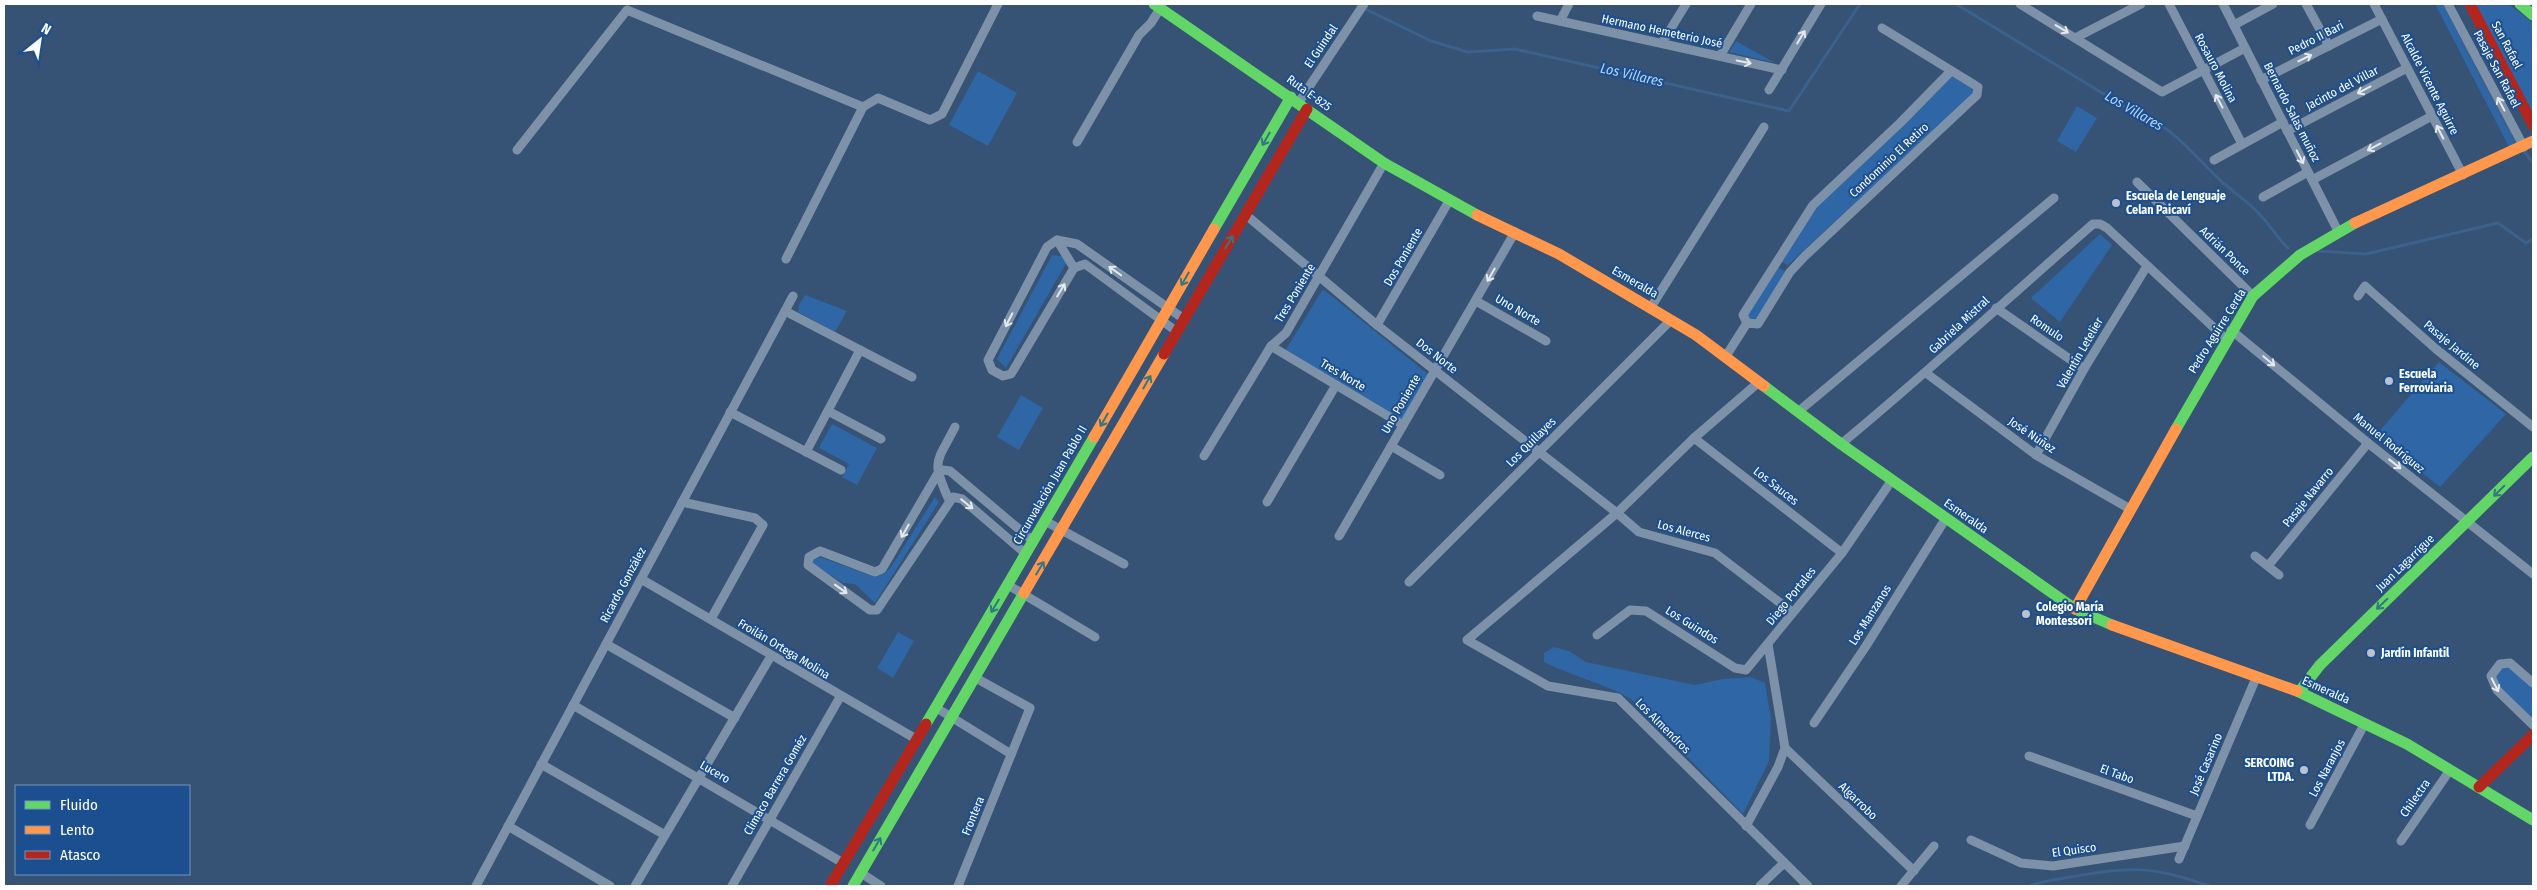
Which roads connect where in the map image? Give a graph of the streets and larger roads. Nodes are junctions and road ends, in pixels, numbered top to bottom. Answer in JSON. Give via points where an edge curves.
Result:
{"nodes":[{"id":1,"x":998,"y":4,"type":"edge"},
{"id":2,"x":1364,"y":4,"type":"edge"},
{"id":3,"x":1569,"y":4,"type":"edge"},
{"id":4,"x":1686,"y":4,"type":"edge"},
{"id":5,"x":1751,"y":4,"type":"edge"},
{"id":6,"x":1821,"y":4,"type":"edge"},
{"id":7,"x":2020,"y":4,"type":"edge"},
{"id":8,"x":2141,"y":4,"type":"edge"},
{"id":9,"x":2169,"y":4,"type":"edge"},
{"id":10,"x":2223,"y":4,"type":"edge"},
{"id":11,"x":2272,"y":4,"type":"edge"},
{"id":12,"x":2306,"y":4,"type":"edge"},
{"id":13,"x":2374,"y":4,"type":"edge"},
{"id":14,"x":2448,"y":4,"type":"edge"},
{"id":15,"x":2470,"y":4,"type":"edge"},
{"id":16,"x":2520,"y":4,"type":"edge"},
{"id":17,"x":1158,"y":5,"type":"edge"},
{"id":18,"x":629,"y":7,"type":"edge"},
{"id":19,"x":2533,"y":15,"type":"edge"},
{"id":20,"x":1537,"y":16,"type":"dead end"},
{"id":21,"x":2382,"y":19,"type":"junction"},
{"id":22,"x":1560,"y":21,"type":"junction"},
{"id":23,"x":2234,"y":25,"type":"junction"},
{"id":24,"x":1882,"y":28,"type":"dead end"},
{"id":25,"x":2077,"y":37,"type":"junction"},
{"id":26,"x":1662,"y":43,"type":"junction"},
{"id":27,"x":2329,"y":46,"type":"junction"},
{"id":28,"x":2245,"y":48,"type":"junction"},
{"id":29,"x":1720,"y":56,"type":"junction"},
{"id":30,"x":2407,"y":68,"type":"junction"},
{"id":31,"x":1782,"y":70,"type":"junction"},
{"id":32,"x":1951,"y":70,"type":"junction"},
{"id":33,"x":2203,"y":71,"type":"junction"},
{"id":34,"x":2261,"y":80,"type":"junction"},
{"id":35,"x":1769,"y":90,"type":"dead end"},
{"id":36,"x":1299,"y":103,"type":"junction"},
{"id":37,"x":863,"y":107,"type":"junction"},
{"id":38,"x":2432,"y":116,"type":"junction"},
{"id":39,"x":2282,"y":122,"type":"junction"},
{"id":40,"x":2533,"y":125,"type":"edge"},
{"id":41,"x":1764,"y":127,"type":"dead end"},
{"id":42,"x":2287,"y":132,"type":"junction"},
{"id":43,"x":1077,"y":142,"type":"dead end"},
{"id":44,"x":2242,"y":144,"type":"junction"},
{"id":45,"x":2528,"y":144,"type":"edge"},
{"id":46,"x":517,"y":150,"type":"dead end"},
{"id":47,"x":2214,"y":160,"type":"dead end"},
{"id":48,"x":1384,"y":163,"type":"junction"},
{"id":49,"x":2463,"y":175,"type":"junction"},
{"id":50,"x":2310,"y":176,"type":"junction"},
{"id":51,"x":1412,"y":180,"type":"joint"},
{"id":52,"x":2137,"y":182,"type":"dead end"},
{"id":53,"x":2263,"y":197,"type":"dead end"},
{"id":54,"x":2054,"y":198,"type":"dead end"},
{"id":55,"x":1449,"y":201,"type":"junction"},
{"id":56,"x":1246,"y":215,"type":"junction"},
{"id":57,"x":2093,"y":224,"type":"joint"},
{"id":58,"x":1515,"y":232,"type":"junction"},
{"id":59,"x":2338,"y":232,"type":"junction"},
{"id":60,"x":1057,"y":240,"type":"junction"},
{"id":61,"x":786,"y":259,"type":"dead end"},
{"id":62,"x":1776,"y":263,"type":"junction"},
{"id":63,"x":2146,"y":266,"type":"junction"},
{"id":64,"x":1074,"y":268,"type":"junction"},
{"id":65,"x":1790,"y":272,"type":"junction"},
{"id":66,"x":1320,"y":277,"type":"junction"},
{"id":67,"x":793,"y":296,"type":"dead end"},
{"id":68,"x":2253,"y":296,"type":"junction"},
{"id":69,"x":2358,"y":296,"type":"dead end"},
{"id":70,"x":1476,"y":300,"type":"junction"},
{"id":71,"x":1651,"y":307,"type":"junction"},
{"id":72,"x":1168,"y":308,"type":"junction"},
{"id":73,"x":1996,"y":308,"type":"junction"},
{"id":74,"x":785,"y":311,"type":"junction"},
{"id":75,"x":1184,"y":318,"type":"junction"},
{"id":76,"x":1671,"y":320,"type":"junction"},
{"id":77,"x":1161,"y":321,"type":"junction"},
{"id":78,"x":1748,"y":323,"type":"junction"},
{"id":79,"x":1378,"y":325,"type":"junction"},
{"id":80,"x":1176,"y":330,"type":"junction"},
{"id":81,"x":2229,"y":334,"type":"junction"},
{"id":82,"x":1546,"y":341,"type":"dead end"},
{"id":83,"x":1271,"y":346,"type":"junction"},
{"id":84,"x":860,"y":350,"type":"junction"},
{"id":85,"x":1726,"y":356,"type":"junction"},
{"id":86,"x":2084,"y":369,"type":"junction"},
{"id":87,"x":1435,"y":371,"type":"junction"},
{"id":88,"x":1926,"y":373,"type":"junction"},
{"id":89,"x":912,"y":377,"type":"dead end"},
{"id":90,"x":1760,"y":382,"type":"junction"},
{"id":91,"x":1336,"y":385,"type":"junction"},
{"id":92,"x":828,"y":411,"type":"junction"},
{"id":93,"x":1799,"y":411,"type":"junction"},
{"id":94,"x":730,"y":412,"type":"junction"},
{"id":95,"x":1403,"y":425,"type":"junction"},
{"id":96,"x":955,"y":427,"type":"dead end"},
{"id":97,"x":2533,"y":427,"type":"edge"},
{"id":98,"x":1694,"y":438,"type":"junction"},
{"id":99,"x":881,"y":439,"type":"dead end"},
{"id":100,"x":2368,"y":443,"type":"junction"},
{"id":101,"x":1841,"y":444,"type":"junction"},
{"id":102,"x":1391,"y":446,"type":"junction"},
{"id":103,"x":806,"y":452,"type":"junction"},
{"id":104,"x":1539,"y":452,"type":"junction"},
{"id":105,"x":2036,"y":454,"type":"junction"},
{"id":106,"x":1204,"y":456,"type":"dead end"},
{"id":107,"x":2533,"y":456,"type":"edge"},
{"id":108,"x":841,"y":470,"type":"dead end"},
{"id":109,"x":1440,"y":474,"type":"dead end"},
{"id":110,"x":938,"y":475,"type":"junction"},
{"id":111,"x":1892,"y":480,"type":"junction"},
{"id":112,"x":949,"y":500,"type":"junction"},
{"id":113,"x":682,"y":502,"type":"junction"},
{"id":114,"x":1268,"y":502,"type":"dead end"},
{"id":115,"x":2130,"y":509,"type":"junction"},
{"id":116,"x":1617,"y":512,"type":"junction"},
{"id":117,"x":1946,"y":518,"type":"junction"},
{"id":118,"x":1045,"y":521,"type":"junction"},
{"id":119,"x":2468,"y":521,"type":"junction"},
{"id":120,"x":1063,"y":530,"type":"junction"},
{"id":121,"x":1339,"y":536,"type":"dead end"},
{"id":122,"x":1033,"y":541,"type":"junction"},
{"id":123,"x":1842,"y":553,"type":"junction"},
{"id":124,"x":1026,"y":554,"type":"junction"},
{"id":125,"x":2255,"y":556,"type":"dead end"},
{"id":126,"x":1124,"y":564,"type":"dead end"},
{"id":127,"x":2268,"y":566,"type":"junction"},
{"id":128,"x":2533,"y":574,"type":"edge"},
{"id":129,"x":2279,"y":575,"type":"dead end"},
{"id":130,"x":641,"y":579,"type":"junction"},
{"id":131,"x":1409,"y":582,"type":"dead end"},
{"id":132,"x":1008,"y":585,"type":"junction"},
{"id":133,"x":1023,"y":595,"type":"junction"},
{"id":134,"x":2075,"y":609,"type":"junction"},
{"id":135,"x":1792,"y":612,"type":"junction"},
{"id":136,"x":711,"y":619,"type":"junction"},
{"id":137,"x":1597,"y":635,"type":"dead end"},
{"id":138,"x":1095,"y":637,"type":"dead end"},
{"id":139,"x":606,"y":644,"type":"junction"},
{"id":140,"x":1768,"y":644,"type":"junction"},
{"id":141,"x":771,"y":656,"type":"junction"},
{"id":142,"x":974,"y":677,"type":"junction"},
{"id":143,"x":2256,"y":678,"type":"junction"},
{"id":144,"x":2533,"y":683,"type":"edge"},
{"id":145,"x":2299,"y":692,"type":"junction"},
{"id":146,"x":840,"y":696,"type":"junction"},
{"id":147,"x":573,"y":705,"type":"junction"},
{"id":148,"x":935,"y":707,"type":"junction"},
{"id":149,"x":950,"y":717,"type":"junction"},
{"id":150,"x":735,"y":718,"type":"junction"},
{"id":151,"x":1814,"y":723,"type":"dead end"},
{"id":152,"x":2365,"y":723,"type":"junction"},
{"id":153,"x":2533,"y":725,"type":"edge"},
{"id":154,"x":2533,"y":735,"type":"edge"},
{"id":155,"x":916,"y":739,"type":"junction"},
{"id":156,"x":1785,"y":748,"type":"junction"},
{"id":157,"x":1011,"y":754,"type":"junction"},
{"id":158,"x":2029,"y":756,"type":"dead end"},
{"id":159,"x":541,"y":764,"type":"junction"},
{"id":160,"x":2450,"y":770,"type":"junction"},
{"id":161,"x":700,"y":778,"type":"junction"},
{"id":162,"x":2479,"y":787,"type":"junction"},
{"id":163,"x":2197,"y":816,"type":"junction"},
{"id":164,"x":770,"y":819,"type":"junction"},
{"id":165,"x":2533,"y":820,"type":"edge"},
{"id":166,"x":2310,"y":825,"type":"dead end"},
{"id":167,"x":508,"y":826,"type":"junction"},
{"id":168,"x":1746,"y":826,"type":"junction"},
{"id":169,"x":665,"y":835,"type":"junction"},
{"id":170,"x":1971,"y":840,"type":"dead end"},
{"id":171,"x":2401,"y":841,"type":"dead end"},
{"id":172,"x":1934,"y":846,"type":"dead end"},
{"id":173,"x":2185,"y":846,"type":"junction"},
{"id":174,"x":2180,"y":859,"type":"dead end"},
{"id":175,"x":843,"y":863,"type":"junction"},
{"id":176,"x":1784,"y":863,"type":"junction"},
{"id":177,"x":1914,"y":871,"type":"junction"},
{"id":178,"x":860,"y":873,"type":"junction"},
{"id":179,"x":476,"y":886,"type":"edge"},
{"id":180,"x":610,"y":886,"type":"edge"},
{"id":181,"x":635,"y":886,"type":"edge"},
{"id":182,"x":732,"y":886,"type":"edge"},
{"id":183,"x":830,"y":886,"type":"edge"},
{"id":184,"x":853,"y":886,"type":"edge"},
{"id":185,"x":881,"y":886,"type":"edge"},
{"id":186,"x":958,"y":886,"type":"edge"},
{"id":187,"x":1760,"y":886,"type":"edge"},
{"id":188,"x":1808,"y":886,"type":"edge"},
{"id":189,"x":1901,"y":886,"type":"edge"}],
"edges":[{"from":1,"to":37,"type":"street","via":[[942,114],[930,120],[878,98]]},
{"from":2,"to":36,"type":"street","name":"El Guindal"},
{"from":3,"to":22,"type":"street"},
{"from":4,"to":26,"type":"street"},
{"from":5,"to":29,"type":"street"},
{"from":31,"to":6,"type":"street","one_way":true},
{"from":7,"to":25,"type":"street","one_way":true},
{"from":8,"to":25,"type":"street"},
{"from":9,"to":33,"type":"street","name":"Rosauro Molina"},
{"from":10,"to":23,"type":"street","name":"Bernardo Salas muñoz"},
{"from":11,"to":23,"type":"street"},
{"from":12,"to":27,"type":"street"},
{"from":13,"to":21,"type":"street","name":"Alcalde Vicente Aguirre"},
{"from":45,"to":14,"type":"street","name":"Pasaje San Rafael","one_way":true},
{"from":15,"to":40,"type":"street","name":"San Rafael"},
{"from":16,"to":19,"type":"street"},
{"from":17,"to":36,"type":"street","name":"Ruta E-825"},
{"from":17,"to":43,"type":"street","via":[[1151,23],[1139,35]]},
{"from":18,"to":37,"type":"street"},
{"from":18,"to":46,"type":"street"},
{"from":20,"to":22,"type":"street","name":"Hermano Hemeterio José"},
{"from":21,"to":27,"type":"street","name":"Pedro II Bari"},
{"from":21,"to":30,"type":"street","name":"Alcalde Vicente Aguirre"},
{"from":22,"to":26,"type":"street","name":"Hermano Hemeterio José"},
{"from":23,"to":28,"type":"street","name":"Bernardo Salas muñoz"},
{"from":24,"to":32,"type":"street","name":"Condominio El Retiro"},
{"from":25,"to":33,"type":"street","via":[[2162,92]]},
{"from":26,"to":29,"type":"street","name":"Hermano Hemeterio José"},
{"from":34,"to":27,"type":"street","name":"Pedro II Bari","one_way":true},
{"from":28,"to":33,"type":"street"},
{"from":28,"to":34,"type":"street","name":"Bernardo Salas muñoz"},
{"from":29,"to":31,"type":"street","name":"Hermano Hemeterio José","one_way":true},
{"from":30,"to":38,"type":"street","name":"Alcalde Vicente Aguirre"},
{"from":30,"to":42,"type":"street","name":"Jacinto del Villar","one_way":true},
{"from":31,"to":35,"type":"street"},
{"from":32,"to":62,"type":"street","name":"Condominio El Retiro","via":[[1813,205]]},
{"from":32,"to":65,"type":"street","name":"Condominio El Retiro","via":[[1978,87],[1977,95]]},
{"from":44,"to":33,"type":"street","name":"Rosauro Molina","one_way":true},
{"from":34,"to":39,"type":"street","name":"Bernardo Salas muñoz"},
{"from":36,"to":48,"type":"street","name":"Ruta E-825"},
{"from":36,"to":56,"type":"street"},
{"from":36,"to":72,"type":"street","name":"Circunvalación Juan Pablo II","one_way":true},
{"from":37,"to":61,"type":"street"},
{"from":49,"to":38,"type":"street","name":"Alcalde Vicente Aguirre","one_way":true},
{"from":38,"to":50,"type":"street","one_way":true},
{"from":39,"to":42,"type":"street","name":"Bernardo Salas muñoz"},
{"from":39,"to":44,"type":"street"},
{"from":41,"to":71,"type":"street"},
{"from":42,"to":50,"type":"street","name":"Bernardo Salas muñoz","one_way":true},
{"from":44,"to":47,"type":"street"},
{"from":45,"to":49,"type":"street","name":"Pedro Aguirre Cerda"},
{"from":48,"to":51,"type":"street","name":"Ruta E-825"},
{"from":48,"to":66,"type":"street","name":"Tres Poniente"},
{"from":49,"to":59,"type":"street","name":"Pedro Aguirre Cerda"},
{"from":50,"to":53,"type":"street"},
{"from":50,"to":59,"type":"street","name":"Bernardo Salas muñoz"},
{"from":51,"to":55,"type":"street","name":"Esmeralda"},
{"from":52,"to":68,"type":"street","name":"Adrián Ponce"},
{"from":54,"to":93,"type":"street"},
{"from":55,"to":58,"type":"street","name":"Esmeralda"},
{"from":55,"to":79,"type":"street","name":"Dos Poniente"},
{"from":56,"to":66,"type":"street","name":"Dos Norte"},
{"from":75,"to":56,"type":"street","one_way":true},
{"from":57,"to":63,"type":"street","name":"Manuel Rodríguez","via":[[2107,228]]},
{"from":57,"to":73,"type":"street","name":"Gabriela Mistral"},
{"from":58,"to":70,"type":"street","name":"Uno Poniente","one_way":true},
{"from":58,"to":71,"type":"street","name":"Esmeralda"},
{"from":59,"to":68,"type":"street","name":"Pedro Aguirre Cerda","via":[[2300,255]]},
{"from":60,"to":64,"type":"street"},
{"from":60,"to":64,"type":"street","one_way":true,"via":[[1047,247],[988,360],[992,370],[1002,376],[1011,374]]},
{"from":72,"to":60,"type":"street","one_way":true,"via":[[1077,244]]},
{"from":62,"to":65,"type":"street"},
{"from":62,"to":78,"type":"street","name":"Condominio El Retiro","via":[[1743,314]]},
{"from":63,"to":81,"type":"street","name":"Manuel Rodríguez"},
{"from":63,"to":86,"type":"street","name":"Valentín Letelier"},
{"from":64,"to":77,"type":"street","via":[[1085,264]]},
{"from":65,"to":78,"type":"street","name":"Condominio El Retiro","via":[[1758,324]]},
{"from":66,"to":79,"type":"street","name":"Dos Norte"},
{"from":66,"to":83,"type":"street","name":"Tres Poniente","via":[[1286,332]]},
{"from":67,"to":74,"type":"street","name":"Ricardo González"},
{"from":68,"to":81,"type":"street","name":"Pedro Aguirre Cerda"},
{"from":69,"to":97,"type":"street","name":"Pasaje Jardine","via":[[2365,286],[2436,349]]},
{"from":70,"to":82,"type":"street","name":"Uno Norte"},
{"from":70,"to":87,"type":"street","name":"Uno Poniente"},
{"from":71,"to":76,"type":"street","name":"Esmeralda"},
{"from":72,"to":75,"type":"street"},
{"from":72,"to":77,"type":"street","name":"Circunvalación Juan Pablo II"},
{"from":73,"to":86,"type":"street","name":"Romulo"},
{"from":73,"to":88,"type":"street","name":"Gabriela Mistral"},
{"from":74,"to":84,"type":"street"},
{"from":74,"to":94,"type":"street","name":"Ricardo González"},
{"from":75,"to":80,"type":"street"},
{"from":76,"to":85,"type":"street","name":"Esmeralda"},
{"from":76,"to":104,"type":"street","name":"Los Quillayes"},
{"from":77,"to":80,"type":"street"},
{"from":77,"to":118,"type":"street","name":"Circunvalación Juan Pablo II","one_way":true},
{"from":78,"to":85,"type":"street","name":"Condominio El Retiro"},
{"from":79,"to":87,"type":"street","name":"Dos Norte"},
{"from":120,"to":80,"type":"street","one_way":true},
{"from":81,"to":100,"type":"street","name":"Manuel Rodríguez","one_way":true},
{"from":81,"to":115,"type":"street","name":"Pedro Aguirre Cerda"},
{"from":83,"to":91,"type":"street","name":"Tres Norte"},
{"from":83,"to":106,"type":"street","name":"Tres Poniente"},
{"from":84,"to":89,"type":"street"},
{"from":84,"to":92,"type":"street"},
{"from":85,"to":90,"type":"street","name":"Esmeralda"},
{"from":86,"to":105,"type":"street","name":"Valentín Letelier"},
{"from":87,"to":95,"type":"street","name":"Uno Poniente"},
{"from":87,"to":104,"type":"street","name":"Dos Norte"},
{"from":88,"to":101,"type":"street","name":"Gabriela Mistral"},
{"from":88,"to":105,"type":"street","name":"José Núñez"},
{"from":90,"to":93,"type":"street","name":"Esmeralda"},
{"from":90,"to":98,"type":"street"},
{"from":91,"to":95,"type":"street","name":"Tres Norte"},
{"from":91,"to":114,"type":"street"},
{"from":92,"to":99,"type":"street"},
{"from":92,"to":103,"type":"street"},
{"from":93,"to":101,"type":"street","name":"Esmeralda"},
{"from":94,"to":103,"type":"street"},
{"from":94,"to":113,"type":"street","name":"Ricardo González"},
{"from":95,"to":102,"type":"street","name":"Uno Poniente"},
{"from":96,"to":110,"type":"street","via":[[936,463]]},
{"from":98,"to":116,"type":"street"},
{"from":98,"to":123,"type":"street","name":"Los Sauces"},
{"from":100,"to":119,"type":"street","name":"Manuel Rodríguez","one_way":true},
{"from":100,"to":127,"type":"street","name":"Pasaje Navarro"},
{"from":101,"to":111,"type":"street","name":"Esmeralda"},
{"from":102,"to":109,"type":"street"},
{"from":102,"to":121,"type":"street","name":"Uno Poniente"},
{"from":103,"to":108,"type":"street"},
{"from":104,"to":116,"type":"street","name":"Dos Norte"},
{"from":104,"to":131,"type":"street","name":"Los Quillayes"},
{"from":105,"to":115,"type":"street","name":"José Núñez"},
{"from":107,"to":119,"type":"street","name":"Juan Lagarrigue","one_way":true},
{"from":110,"to":112,"type":"street"},
{"from":110,"to":112,"type":"street","one_way":true,"via":[[882,569],[875,572],[820,550],[809,557],[808,565],[870,610],[878,610]]},
{"from":110,"to":122,"type":"street","via":[[943,470],[950,470]]},
{"from":111,"to":117,"type":"street","name":"Esmeralda"},
{"from":111,"to":123,"type":"street","name":"Diego Portales"},
{"from":112,"to":124,"type":"street","one_way":true,"via":[[962,499]]},
{"from":113,"to":130,"type":"street","name":"Ricardo González"},
{"from":113,"to":136,"type":"street","via":[[755,518],[763,528]]},
{"from":115,"to":134,"type":"street","name":"Pedro Aguirre Cerda"},
{"from":116,"to":135,"type":"street","name":"Los Alerces","via":[[1639,532],[1715,553]]},
{"from":116,"to":168,"type":"street","name":"Los Almendros","via":[[1467,640],[1548,686],[1618,698]]},
{"from":117,"to":134,"type":"street","name":"Esmeralda"},
{"from":117,"to":151,"type":"street","name":"Los Manzanos"},
{"from":118,"to":120,"type":"street"},
{"from":118,"to":122,"type":"street","name":"Circunvalación Juan Pablo II"},
{"from":119,"to":128,"type":"street","name":"Manuel Rodríguez"},
{"from":119,"to":145,"type":"street","name":"Juan Lagarrigue","one_way":true,"via":[[2320,665]]},
{"from":120,"to":126,"type":"street"},
{"from":133,"to":120,"type":"street","one_way":true},
{"from":122,"to":124,"type":"street","name":"Circunvalación Juan Pablo II"},
{"from":123,"to":135,"type":"street","name":"Diego Portales"},
{"from":124,"to":132,"type":"street","name":"Circunvalación Juan Pablo II"},
{"from":125,"to":127,"type":"street"},
{"from":127,"to":129,"type":"street"},
{"from":130,"to":136,"type":"street","name":"Froilán Ortega Molina"},
{"from":130,"to":139,"type":"street","name":"Ricardo González"},
{"from":132,"to":133,"type":"street"},
{"from":132,"to":148,"type":"street","name":"Circunvalación Juan Pablo II","one_way":true},
{"from":133,"to":138,"type":"street"},
{"from":133,"to":142,"type":"street"},
{"from":134,"to":143,"type":"street","name":"Esmeralda"},
{"from":135,"to":140,"type":"street","name":"Diego Portales"},
{"from":136,"to":141,"type":"street","name":"Froilán Ortega Molina"},
{"from":137,"to":140,"type":"street","name":"Los Guindos","via":[[1630,610],[1646,611],[1742,671]]},
{"from":139,"to":147,"type":"street","name":"Ricardo González"},
{"from":139,"to":150,"type":"street"},
{"from":140,"to":156,"type":"street","name":"Diego Portales"},
{"from":141,"to":146,"type":"street","name":"Froilán Ortega Molina"},
{"from":141,"to":150,"type":"street"},
{"from":142,"to":149,"type":"street"},
{"from":142,"to":157,"type":"street","name":"Frontera","via":[[1030,708]]},
{"from":143,"to":145,"type":"street","name":"Esmeralda"},
{"from":143,"to":163,"type":"street","name":"José Casarino"},
{"from":144,"to":153,"type":"street","one_way":true,"via":[[2510,663],[2500,664],[2491,676],[2497,690]]},
{"from":145,"to":152,"type":"street","name":"Esmeralda"},
{"from":146,"to":155,"type":"street","name":"Froilán Ortega Molina"},
{"from":146,"to":164,"type":"street","name":"Climaco Barrera Goméz"},
{"from":147,"to":159,"type":"street","name":"Ricardo González"},
{"from":147,"to":161,"type":"street","name":"Lucero"},
{"from":148,"to":149,"type":"street"},
{"from":148,"to":155,"type":"street","name":"Circunvalación Juan Pablo II"},
{"from":149,"to":157,"type":"street"},
{"from":178,"to":149,"type":"street","one_way":true},
{"from":150,"to":161,"type":"street"},
{"from":152,"to":160,"type":"street","name":"Esmeralda"},
{"from":152,"to":166,"type":"street","name":"Los Naranjos"},
{"from":154,"to":162,"type":"street"},
{"from":155,"to":175,"type":"street","name":"Circunvalación Juan Pablo II"},
{"from":156,"to":168,"type":"street"},
{"from":156,"to":177,"type":"street","name":"Algarrobo"},
{"from":157,"to":186,"type":"street","name":"Frontera"},
{"from":158,"to":163,"type":"street","name":"El Tabo"},
{"from":159,"to":167,"type":"street","name":"Ricardo González"},
{"from":159,"to":169,"type":"street"},
{"from":160,"to":162,"type":"street","name":"Esmeralda"},
{"from":160,"to":171,"type":"street","name":"Chilectra"},
{"from":161,"to":164,"type":"street","name":"Lucero"},
{"from":161,"to":169,"type":"street"},
{"from":162,"to":165,"type":"street","name":"Esmeralda"},
{"from":163,"to":173,"type":"street","name":"José Casarino"},
{"from":164,"to":175,"type":"street","name":"Lucero"},
{"from":164,"to":182,"type":"street","name":"Climaco Barrera Goméz"},
{"from":167,"to":179,"type":"street","name":"Ricardo González"},
{"from":167,"to":180,"type":"street"},
{"from":168,"to":176,"type":"street","name":"Los Almendros"},
{"from":169,"to":181,"type":"street"},
{"from":170,"to":173,"type":"street","name":"El Quisco","via":[[2021,863],[2053,866]]},
{"from":172,"to":177,"type":"street"},
{"from":173,"to":174,"type":"street","name":"José Casarino"},
{"from":175,"to":183,"type":"street","name":"Circunvalación Juan Pablo II"},
{"from":176,"to":187,"type":"street"},
{"from":176,"to":188,"type":"street","name":"Los Almendros"},
{"from":177,"to":189,"type":"street"},
{"from":178,"to":184,"type":"street"},
{"from":178,"to":185,"type":"street"}]}
